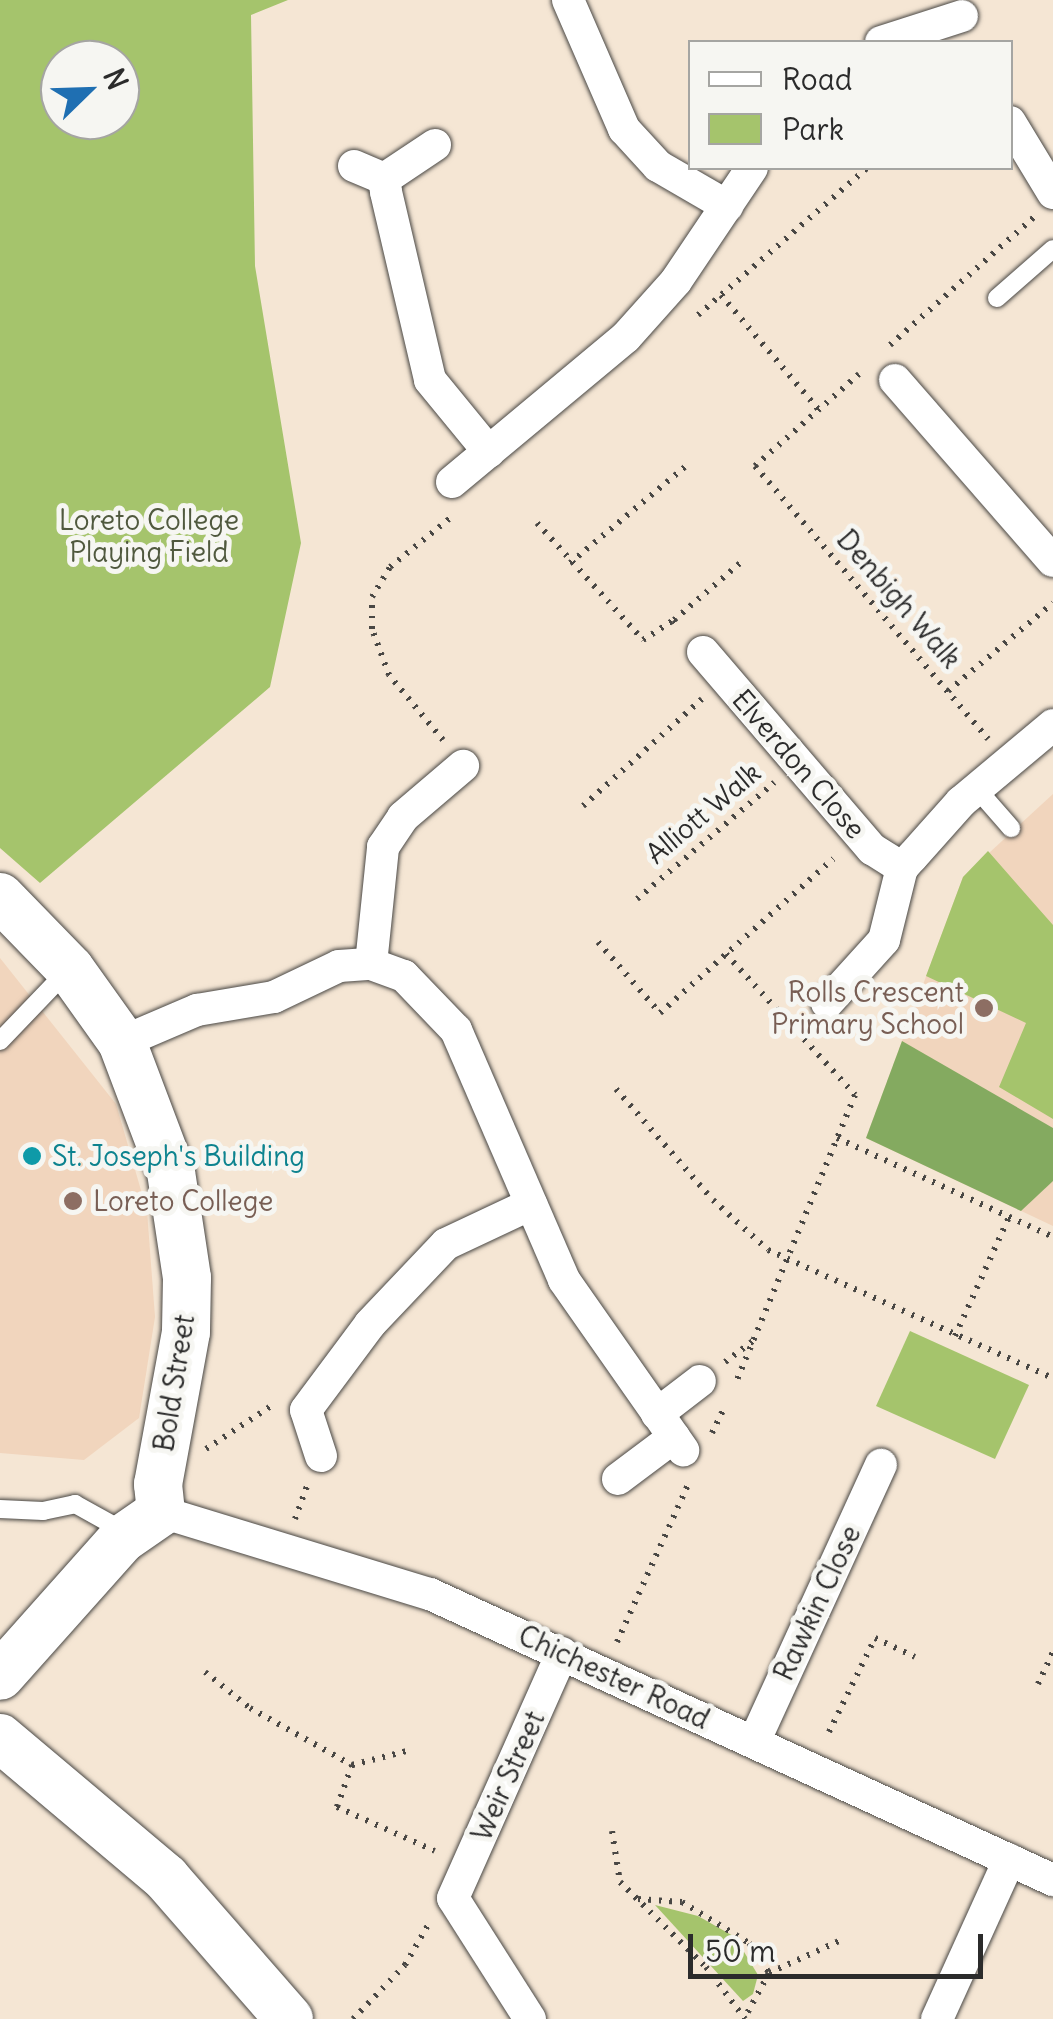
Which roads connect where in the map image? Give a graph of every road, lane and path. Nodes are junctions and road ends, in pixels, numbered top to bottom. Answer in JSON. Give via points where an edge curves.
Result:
{"nodes":[{"id":1,"x":568,"y":0,"type":"edge"},
{"id":2,"x":964,"y":19,"type":"edge"},
{"id":3,"x":888,"y":40,"type":"edge"},
{"id":4,"x":1013,"y":128,"type":"edge"},
{"id":5,"x":435,"y":145,"type":"dead end"},
{"id":6,"x":354,"y":166,"type":"dead end"},
{"id":7,"x":751,"y":170,"type":"edge"},
{"id":8,"x":866,"y":170,"type":"edge"},
{"id":9,"x":384,"y":179,"type":"junction"},
{"id":10,"x":1048,"y":202,"type":"edge"},
{"id":11,"x":728,"y":206,"type":"junction"},
{"id":12,"x":1053,"y":249,"type":"edge"},
{"id":13,"x":720,"y":296,"type":"junction"},
{"id":14,"x":996,"y":298,"type":"dead end"},
{"id":15,"x":694,"y":318,"type":"dead end"},
{"id":16,"x":886,"y":363,"type":"junction"},
{"id":17,"x":819,"y":410,"type":"junction"},
{"id":18,"x":489,"y":452,"type":"junction"},
{"id":19,"x":685,"y":467,"type":"dead end"},
{"id":20,"x":452,"y":482,"type":"joint"},
{"id":21,"x":537,"y":523,"type":"dead end"},
{"id":22,"x":1053,"y":562,"type":"edge"},
{"id":23,"x":570,"y":563,"type":"junction"},
{"id":24,"x":740,"y":564,"type":"dead end"},
{"id":25,"x":1053,"y":603,"type":"edge"},
{"id":26,"x":674,"y":620,"type":"junction"},
{"id":27,"x":703,"y":652,"type":"joint"},
{"id":28,"x":726,"y":678,"type":"junction"},
{"id":29,"x":948,"y":692,"type":"junction"},
{"id":30,"x":1053,"y":725,"type":"edge"},
{"id":31,"x":798,"y":762,"type":"junction"},
{"id":32,"x":1007,"y":764,"type":"junction"},
{"id":33,"x":464,"y":766,"type":"joint"},
{"id":34,"x":977,"y":789,"type":"junction"},
{"id":35,"x":582,"y":806,"type":"dead end"},
{"id":36,"x":1012,"y":828,"type":"dead end"},
{"id":37,"x":860,"y":835,"type":"junction"},
{"id":38,"x":902,"y":868,"type":"junction"},
{"id":39,"x":0,"y":897,"type":"edge"},
{"id":40,"x":637,"y":898,"type":"dead end"},
{"id":41,"x":598,"y":942,"type":"dead end"},
{"id":42,"x":726,"y":954,"type":"junction"},
{"id":43,"x":371,"y":964,"type":"junction"},
{"id":44,"x":70,"y":969,"type":"junction"},
{"id":45,"x":827,"y":1004,"type":"dead end"},
{"id":46,"x":0,"y":1041,"type":"edge"},
{"id":47,"x":122,"y":1042,"type":"junction"},
{"id":48,"x":616,"y":1089,"type":"dead end"},
{"id":49,"x":837,"y":1138,"type":"junction"},
{"id":50,"x":531,"y":1204,"type":"junction"},
{"id":51,"x":1009,"y":1217,"type":"junction"},
{"id":52,"x":1053,"y":1237,"type":"edge"},
{"id":53,"x":789,"y":1262,"type":"junction"},
{"id":54,"x":955,"y":1336,"type":"junction"},
{"id":55,"x":1053,"y":1378,"type":"edge"},
{"id":56,"x":700,"y":1381,"type":"dead end"},
{"id":57,"x":311,"y":1398,"type":"junction"},
{"id":58,"x":671,"y":1434,"type":"junction"},
{"id":59,"x":165,"y":1448,"type":"junction"},
{"id":60,"x":321,"y":1456,"type":"joint"},
{"id":61,"x":881,"y":1465,"type":"dead end"},
{"id":62,"x":618,"y":1479,"type":"dead end"},
{"id":63,"x":0,"y":1509,"type":"edge"},
{"id":64,"x":144,"y":1523,"type":"junction"},
{"id":65,"x":287,"y":1545,"type":"junction"},
{"id":66,"x":1053,"y":1652,"type":"edge"},
{"id":67,"x":562,"y":1653,"type":"junction"},
{"id":68,"x":915,"y":1657,"type":"dead end"},
{"id":69,"x":205,"y":1672,"type":"dead end"},
{"id":70,"x":0,"y":1676,"type":"edge"},
{"id":71,"x":1038,"y":1684,"type":"dead end"},
{"id":72,"x":829,"y":1732,"type":"dead end"},
{"id":73,"x":0,"y":1738,"type":"edge"},
{"id":74,"x":754,"y":1742,"type":"junction"},
{"id":75,"x":411,"y":1750,"type":"dead end"},
{"id":76,"x":352,"y":1764,"type":"junction"},
{"id":77,"x":612,"y":1831,"type":"dead end"},
{"id":78,"x":1009,"y":1860,"type":"junction"},
{"id":79,"x":468,"y":1865,"type":"junction"},
{"id":80,"x":1053,"y":1880,"type":"edge"},
{"id":81,"x":453,"y":1898,"type":"junction"},
{"id":82,"x":636,"y":1898,"type":"junction"},
{"id":83,"x":839,"y":1941,"type":"dead end"},
{"id":84,"x":769,"y":1974,"type":"junction"},
{"id":85,"x":289,"y":2019,"type":"edge"},
{"id":86,"x":352,"y":2019,"type":"edge"},
{"id":87,"x":530,"y":2019,"type":"edge"},
{"id":88,"x":745,"y":2019,"type":"edge"},
{"id":89,"x":937,"y":2019,"type":"edge"}],
"edges":[{"from":1,"to":11,"type":"street","via":[[624,129],[658,166]]},
{"from":2,"to":3,"type":"street"},
{"from":4,"to":10,"type":"street"},
{"from":5,"to":9,"type":"street"},
{"from":6,"to":9,"type":"street"},
{"from":7,"to":11,"type":"street"},
{"from":8,"to":13,"type":"path"},
{"from":9,"to":18,"type":"street","via":[[430,380]]},
{"from":10,"to":16,"type":"path"},
{"from":11,"to":18,"type":"street","via":[[626,337]]},
{"from":12,"to":14,"type":"lane"},
{"from":13,"to":15,"type":"path"},
{"from":13,"to":17,"type":"path"},
{"from":16,"to":17,"type":"path"},
{"from":16,"to":22,"type":"street"},
{"from":17,"to":29,"type":"path","name":"Denbigh Walk","via":[[755,466]]},
{"from":18,"to":20,"type":"street"},
{"from":19,"to":23,"type":"path"},
{"from":20,"to":33,"type":"path","via":[[459,510],[390,566],[372,597],[372,630],[389,674]]},
{"from":21,"to":23,"type":"path"},
{"from":23,"to":26,"type":"path","via":[[643,640]]},
{"from":24,"to":26,"type":"path"},
{"from":25,"to":29,"type":"path"},
{"from":26,"to":27,"type":"path"},
{"from":27,"to":28,"type":"street","name":"Elverdon Close"},
{"from":28,"to":31,"type":"street","name":"Elverdon Close"},
{"from":28,"to":35,"type":"path"},
{"from":29,"to":32,"type":"path","name":"Denbigh Walk"},
{"from":30,"to":32,"type":"street"},
{"from":31,"to":37,"type":"street","name":"Elverdon Close"},
{"from":31,"to":40,"type":"path","name":"Alliott Walk"},
{"from":32,"to":34,"type":"street"},
{"from":33,"to":43,"type":"street","via":[[402,817],[383,847]]},
{"from":34,"to":36,"type":"lane"},
{"from":34,"to":38,"type":"street"},
{"from":37,"to":38,"type":"street","name":"Elverdon Close"},
{"from":37,"to":42,"type":"path"},
{"from":38,"to":45,"type":"street","via":[[884,940]]},
{"from":39,"to":44,"type":"street","name":"Bold Street"},
{"from":41,"to":42,"type":"path","via":[[660,1013]]},
{"from":42,"to":49,"type":"path","via":[[855,1096]]},
{"from":43,"to":47,"type":"street","via":[[328,970],[264,1001],[196,1010]]},
{"from":43,"to":50,"type":"street","via":[[404,976],[446,1015]]},
{"from":44,"to":46,"type":"lane"},
{"from":44,"to":47,"type":"street","name":"Bold Street"},
{"from":47,"to":59,"type":"street","name":"Bold Street","via":[[153,1110],[183,1223],[186,1332]]},
{"from":48,"to":53,"type":"path","via":[[712,1200]]},
{"from":49,"to":51,"type":"path"},
{"from":49,"to":53,"type":"path"},
{"from":50,"to":57,"type":"street","via":[[446,1244],[378,1332]]},
{"from":50,"to":58,"type":"street","via":[[564,1280]]},
{"from":51,"to":52,"type":"path"},
{"from":51,"to":54,"type":"path"},
{"from":53,"to":54,"type":"path"},
{"from":54,"to":55,"type":"path"},
{"from":56,"to":58,"type":"street"},
{"from":57,"to":59,"type":"path","via":[[270,1406],[208,1449]]},
{"from":57,"to":60,"type":"street","via":[[308,1425]]},
{"from":58,"to":62,"type":"street"},
{"from":59,"to":64,"type":"street","name":"Bold Street"},
{"from":60,"to":65,"type":"path"},
{"from":61,"to":74,"type":"street","name":"Rawkin Close"},
{"from":63,"to":64,"type":"lane","via":[[75,1504]]},
{"from":64,"to":65,"type":"street","name":"Chichester Road"},
{"from":64,"to":70,"type":"street"},
{"from":65,"to":67,"type":"street","name":"Chichester Road","via":[[392,1579]]},
{"from":66,"to":71,"type":"path"},
{"from":67,"to":74,"type":"street","name":"Chichester Road"},
{"from":67,"to":79,"type":"street","name":"Weir Street"},
{"from":68,"to":72,"type":"path","via":[[875,1638]]},
{"from":69,"to":76,"type":"path","via":[[250,1708]]},
{"from":73,"to":85,"type":"street","via":[[166,1878]]},
{"from":74,"to":78,"type":"street","name":"Chichester Road"},
{"from":75,"to":76,"type":"path"},
{"from":76,"to":79,"type":"path","via":[[337,1807]]},
{"from":77,"to":82,"type":"path","via":[[620,1882]]},
{"from":78,"to":80,"type":"street","name":"Chichester Road"},
{"from":78,"to":89,"type":"street"},
{"from":79,"to":81,"type":"street","name":"Weir Street"},
{"from":81,"to":86,"type":"path","via":[[427,1926],[406,1965]]},
{"from":81,"to":87,"type":"street"},
{"from":82,"to":84,"type":"path","via":[[669,1899],[713,1915],[749,1942]]},
{"from":82,"to":88,"type":"path","via":[[706,1967]]},
{"from":83,"to":84,"type":"path"},
{"from":84,"to":88,"type":"path"}]}
